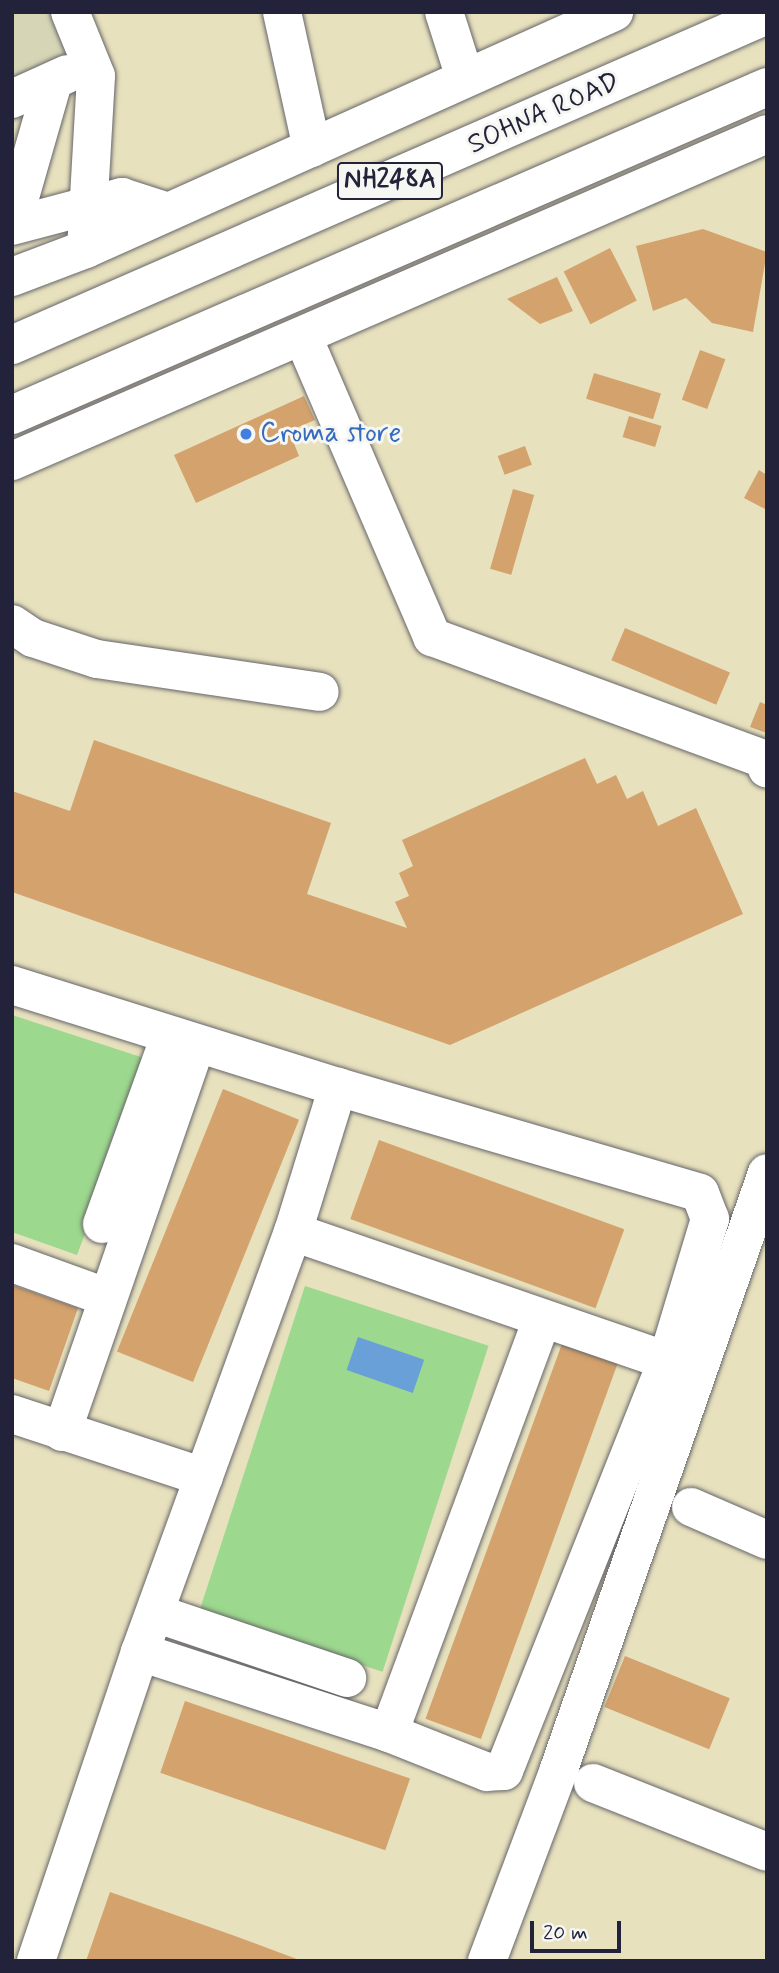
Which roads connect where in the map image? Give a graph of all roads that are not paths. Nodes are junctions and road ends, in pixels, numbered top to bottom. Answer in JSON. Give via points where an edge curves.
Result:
{"nodes":[{"id":1,"x":70,"y":12,"type":"edge"},
{"id":2,"x":282,"y":12,"type":"edge"},
{"id":3,"x":444,"y":12,"type":"edge"},
{"id":4,"x":614,"y":12,"type":"edge"},
{"id":5,"x":767,"y":15,"type":"edge"},
{"id":6,"x":90,"y":62,"type":"junction"},
{"id":7,"x":464,"y":78,"type":"junction"},
{"id":8,"x":53,"y":82,"type":"junction"},
{"id":9,"x":767,"y":87,"type":"edge"},
{"id":10,"x":12,"y":99,"type":"edge"},
{"id":11,"x":767,"y":134,"type":"edge"},
{"id":12,"x":312,"y":148,"type":"junction"},
{"id":13,"x":89,"y":206,"type":"junction"},
{"id":14,"x":168,"y":212,"type":"junction"},
{"id":15,"x":12,"y":225,"type":"edge"},
{"id":16,"x":86,"y":249,"type":"junction"},
{"id":17,"x":12,"y":277,"type":"edge"},
{"id":18,"x":303,"y":337,"type":"junction"},
{"id":19,"x":12,"y":345,"type":"edge"},
{"id":20,"x":12,"y":415,"type":"edge"},
{"id":21,"x":12,"y":461,"type":"edge"},
{"id":22,"x":12,"y":624,"type":"edge"},
{"id":23,"x":320,"y":692,"type":"dead end"},
{"id":24,"x":767,"y":769,"type":"edge"},
{"id":25,"x":12,"y":985,"type":"edge"},
{"id":26,"x":183,"y":1040,"type":"junction"},
{"id":27,"x":338,"y":1087,"type":"junction"},
{"id":28,"x":767,"y":1173,"type":"edge"},
{"id":29,"x":102,"y":1224,"type":"dead end"},
{"id":30,"x":293,"y":1232,"type":"junction"},
{"id":31,"x":12,"y":1263,"type":"edge"},
{"id":32,"x":106,"y":1297,"type":"junction"},
{"id":33,"x":541,"y":1321,"type":"junction"},
{"id":34,"x":667,"y":1361,"type":"junction"},
{"id":35,"x":12,"y":1414,"type":"edge"},
{"id":36,"x":62,"y":1432,"type":"junction"},
{"id":37,"x":204,"y":1477,"type":"junction"},
{"id":38,"x":691,"y":1507,"type":"dead end"},
{"id":39,"x":767,"y":1540,"type":"edge"},
{"id":40,"x":155,"y":1613,"type":"junction"},
{"id":41,"x":140,"y":1653,"type":"junction"},
{"id":42,"x":348,"y":1678,"type":"dead end"},
{"id":43,"x":389,"y":1733,"type":"junction"},
{"id":44,"x":593,"y":1783,"type":"dead end"},
{"id":45,"x":767,"y":1852,"type":"edge"},
{"id":46,"x":36,"y":1961,"type":"edge"},
{"id":47,"x":487,"y":1961,"type":"edge"}],
"edges":[{"from":1,"to":6,"type":"main road"},
{"from":2,"to":12,"type":"main road"},
{"from":3,"to":7,"type":"main road"},
{"from":4,"to":7,"type":"main road"},
{"from":5,"to":19,"type":"main road","name":"SOHNA ROAD","number":"NH248A"},
{"from":6,"to":8,"type":"main road"},
{"from":6,"to":13,"type":"main road","via":[[96,90]]},
{"from":7,"to":12,"type":"main road"},
{"from":8,"to":10,"type":"main road"},
{"from":8,"to":15,"type":"main road"},
{"from":9,"to":20,"type":"main road","number":"NH248A"},
{"from":11,"to":18,"type":"main road"},
{"from":12,"to":14,"type":"main road"},
{"from":13,"to":14,"type":"main road","via":[[122,197]]},
{"from":13,"to":15,"type":"main road"},
{"from":13,"to":16,"type":"main road"},
{"from":14,"to":16,"type":"main road"},
{"from":16,"to":17,"type":"main road"},
{"from":18,"to":21,"type":"main road"},
{"from":18,"to":24,"type":"main road","via":[[432,637],[764,759]]},
{"from":22,"to":23,"type":"main road","via":[[33,638],[97,659]]},
{"from":25,"to":26,"type":"main road"},
{"from":26,"to":27,"type":"main road"},
{"from":26,"to":29,"type":"main road"},
{"from":26,"to":32,"type":"main road"},
{"from":27,"to":30,"type":"main road"},
{"from":27,"to":34,"type":"main road","via":[[700,1193],[706,1202],[709,1230]]},
{"from":28,"to":47,"type":"main road","via":[[569,1743]]},
{"from":30,"to":33,"type":"main road"},
{"from":30,"to":37,"type":"main road"},
{"from":31,"to":32,"type":"main road"},
{"from":32,"to":36,"type":"main road"},
{"from":33,"to":34,"type":"main road"},
{"from":33,"to":43,"type":"main road"},
{"from":34,"to":43,"type":"main road","via":[[510,1765],[503,1771],[487,1772]]},
{"from":35,"to":36,"type":"main road"},
{"from":36,"to":37,"type":"main road"},
{"from":37,"to":40,"type":"main road"},
{"from":38,"to":39,"type":"main road"},
{"from":40,"to":41,"type":"main road"},
{"from":40,"to":42,"type":"main road"},
{"from":41,"to":43,"type":"main road"},
{"from":41,"to":46,"type":"main road"},
{"from":44,"to":45,"type":"main road"}]}
